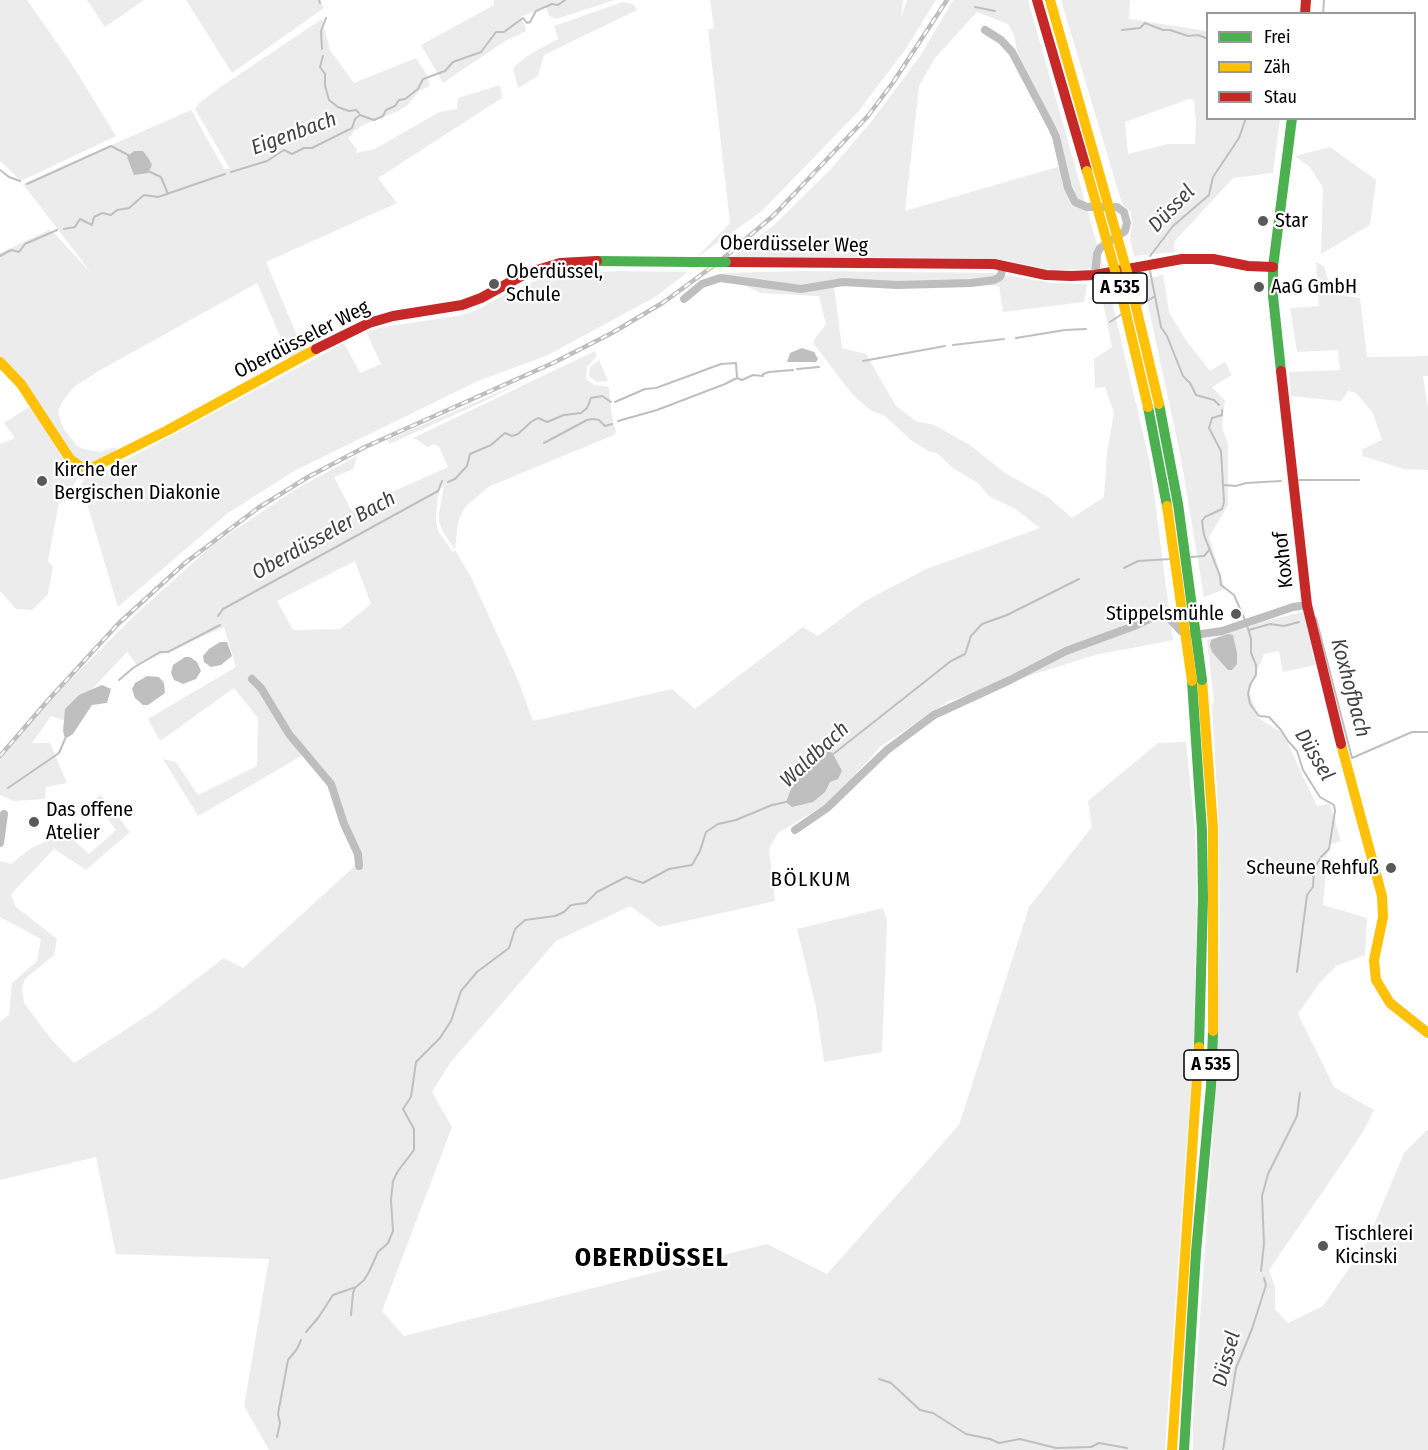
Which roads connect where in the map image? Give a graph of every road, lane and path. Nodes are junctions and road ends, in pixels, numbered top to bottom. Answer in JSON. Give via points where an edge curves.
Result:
{"nodes":[{"id":1,"x":1037,"y":0,"type":"edge"},
{"id":2,"x":1050,"y":0,"type":"edge"},
{"id":3,"x":985,"y":30,"type":"dead end"},
{"id":4,"x":1292,"y":120,"type":"edge"},
{"id":5,"x":1093,"y":170,"type":"junction"},
{"id":6,"x":1004,"y":266,"type":"junction"},
{"id":7,"x":1274,"y":267,"type":"junction"},
{"id":8,"x":1095,"y":275,"type":"junction"},
{"id":9,"x":684,"y":299,"type":"dead end"},
{"id":10,"x":0,"y":362,"type":"edge"},
{"id":11,"x":1307,"y":605,"type":"junction"},
{"id":12,"x":252,"y":679,"type":"dead end"},
{"id":13,"x":1197,"y":680,"type":"junction"},
{"id":14,"x":4,"y":814,"type":"dead end"},
{"id":15,"x":795,"y":830,"type":"dead end"},
{"id":16,"x":0,"y":843,"type":"edge"},
{"id":17,"x":359,"y":866,"type":"dead end"},
{"id":18,"x":1428,"y":1033,"type":"edge"},
{"id":19,"x":1172,"y":1450,"type":"edge"},
{"id":20,"x":1184,"y":1450,"type":"edge"}],
"edges":[{"from":1,"to":5,"type":"main road","number":"A 535"},
{"from":2,"to":5,"type":"main road","number":"A 535"},
{"from":3,"to":8,"type":"street","via":[[1012,52],[1052,128],[1075,202],[1087,207],[1111,206],[1124,212],[1125,231],[1100,248]]},
{"from":4,"to":7,"type":"main road","name":"Koxhof"},
{"from":5,"to":13,"type":"main road","number":"A 535","bridge":true,"via":[[1153,406],[1172,505]]},
{"from":6,"to":8,"type":"main road","name":"Oberdüsseler Weg","via":[[1046,275]]},
{"from":6,"to":9,"type":"street","name":"Oberdüsseler Weg","via":[[994,280],[951,284],[843,282],[801,289],[716,279],[702,284]]},
{"from":6,"to":10,"type":"main road","name":"Oberdüsseler Weg","bridge":true,"via":[[560,263],[527,273],[478,300],[393,316],[343,334],[108,462],[82,471],[21,384]]},
{"from":7,"to":8,"type":"main road","name":"Oberdüsseler Weg","via":[[1182,259]]},
{"from":7,"to":11,"type":"main road","name":"Koxhof","via":[[1273,296]]},
{"from":11,"to":15,"type":"street","via":[[1222,631],[1190,634],[1163,614],[1066,651],[934,715],[887,750],[827,808]]},
{"from":11,"to":18,"type":"main road","name":"Koxhof","via":[[1382,896],[1375,975],[1393,1005]]},
{"from":12,"to":17,"type":"street","via":[[289,734],[331,784]]},
{"from":13,"to":19,"type":"main road","number":"A 535","via":[[1202,955]]},
{"from":13,"to":20,"type":"main road","number":"A 535","via":[[1213,828],[1214,990],[1211,1086]]},
{"from":14,"to":16,"type":"street"}]}
